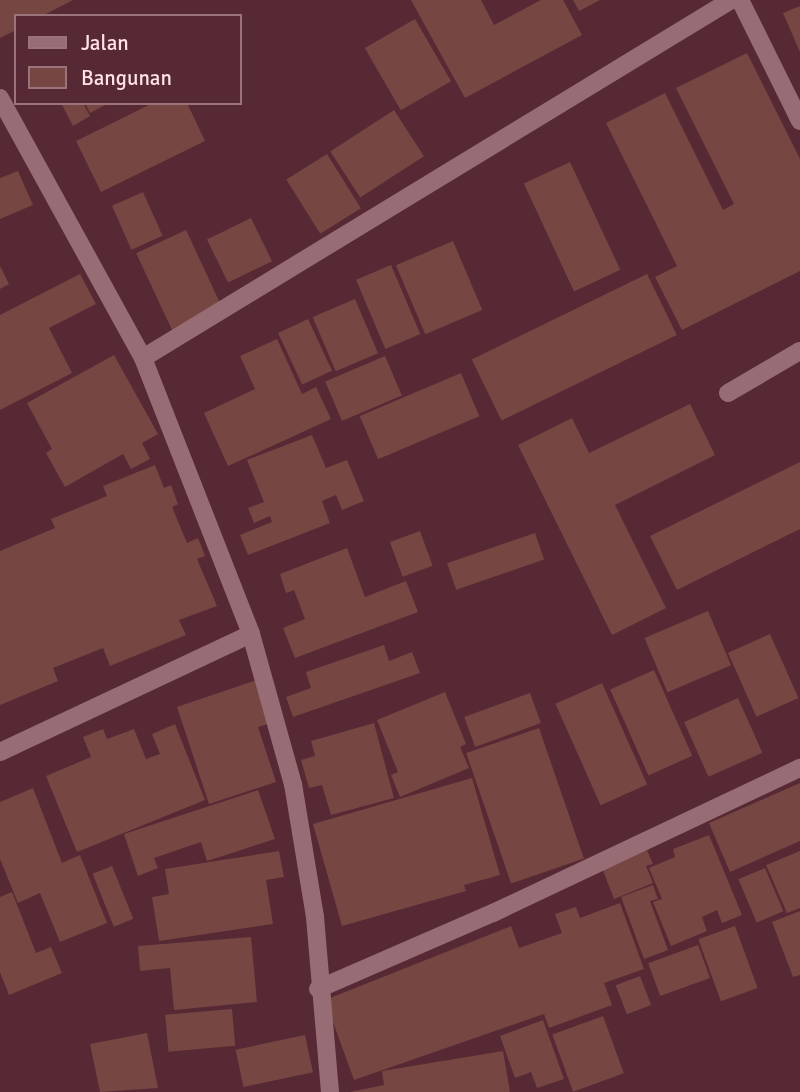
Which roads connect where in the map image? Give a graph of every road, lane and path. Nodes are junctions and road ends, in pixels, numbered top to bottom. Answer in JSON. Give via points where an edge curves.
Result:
{"nodes":[{"id":1,"x":731,"y":0,"type":"edge"},
{"id":2,"x":740,"y":0,"type":"edge"},
{"id":3,"x":0,"y":98,"type":"edge"},
{"id":4,"x":800,"y":121,"type":"edge"},
{"id":5,"x":800,"y":351,"type":"edge"},
{"id":6,"x":143,"y":358,"type":"junction"},
{"id":7,"x":728,"y":393,"type":"dead end"},
{"id":8,"x":250,"y":634,"type":"junction"},
{"id":9,"x":0,"y":752,"type":"edge"},
{"id":10,"x":800,"y":768,"type":"edge"},
{"id":11,"x":318,"y":989,"type":"junction"},
{"id":12,"x":330,"y":1092,"type":"edge"}],
"edges":[{"from":1,"to":6,"type":"street"},
{"from":2,"to":4,"type":"street"},
{"from":3,"to":6,"type":"street"},
{"from":5,"to":7,"type":"street"},
{"from":6,"to":8,"type":"street"},
{"from":8,"to":9,"type":"street"},
{"from":8,"to":11,"type":"street","via":[[293,784],[315,917]]},
{"from":10,"to":11,"type":"street","via":[[493,914]]},
{"from":11,"to":12,"type":"street"}]}
